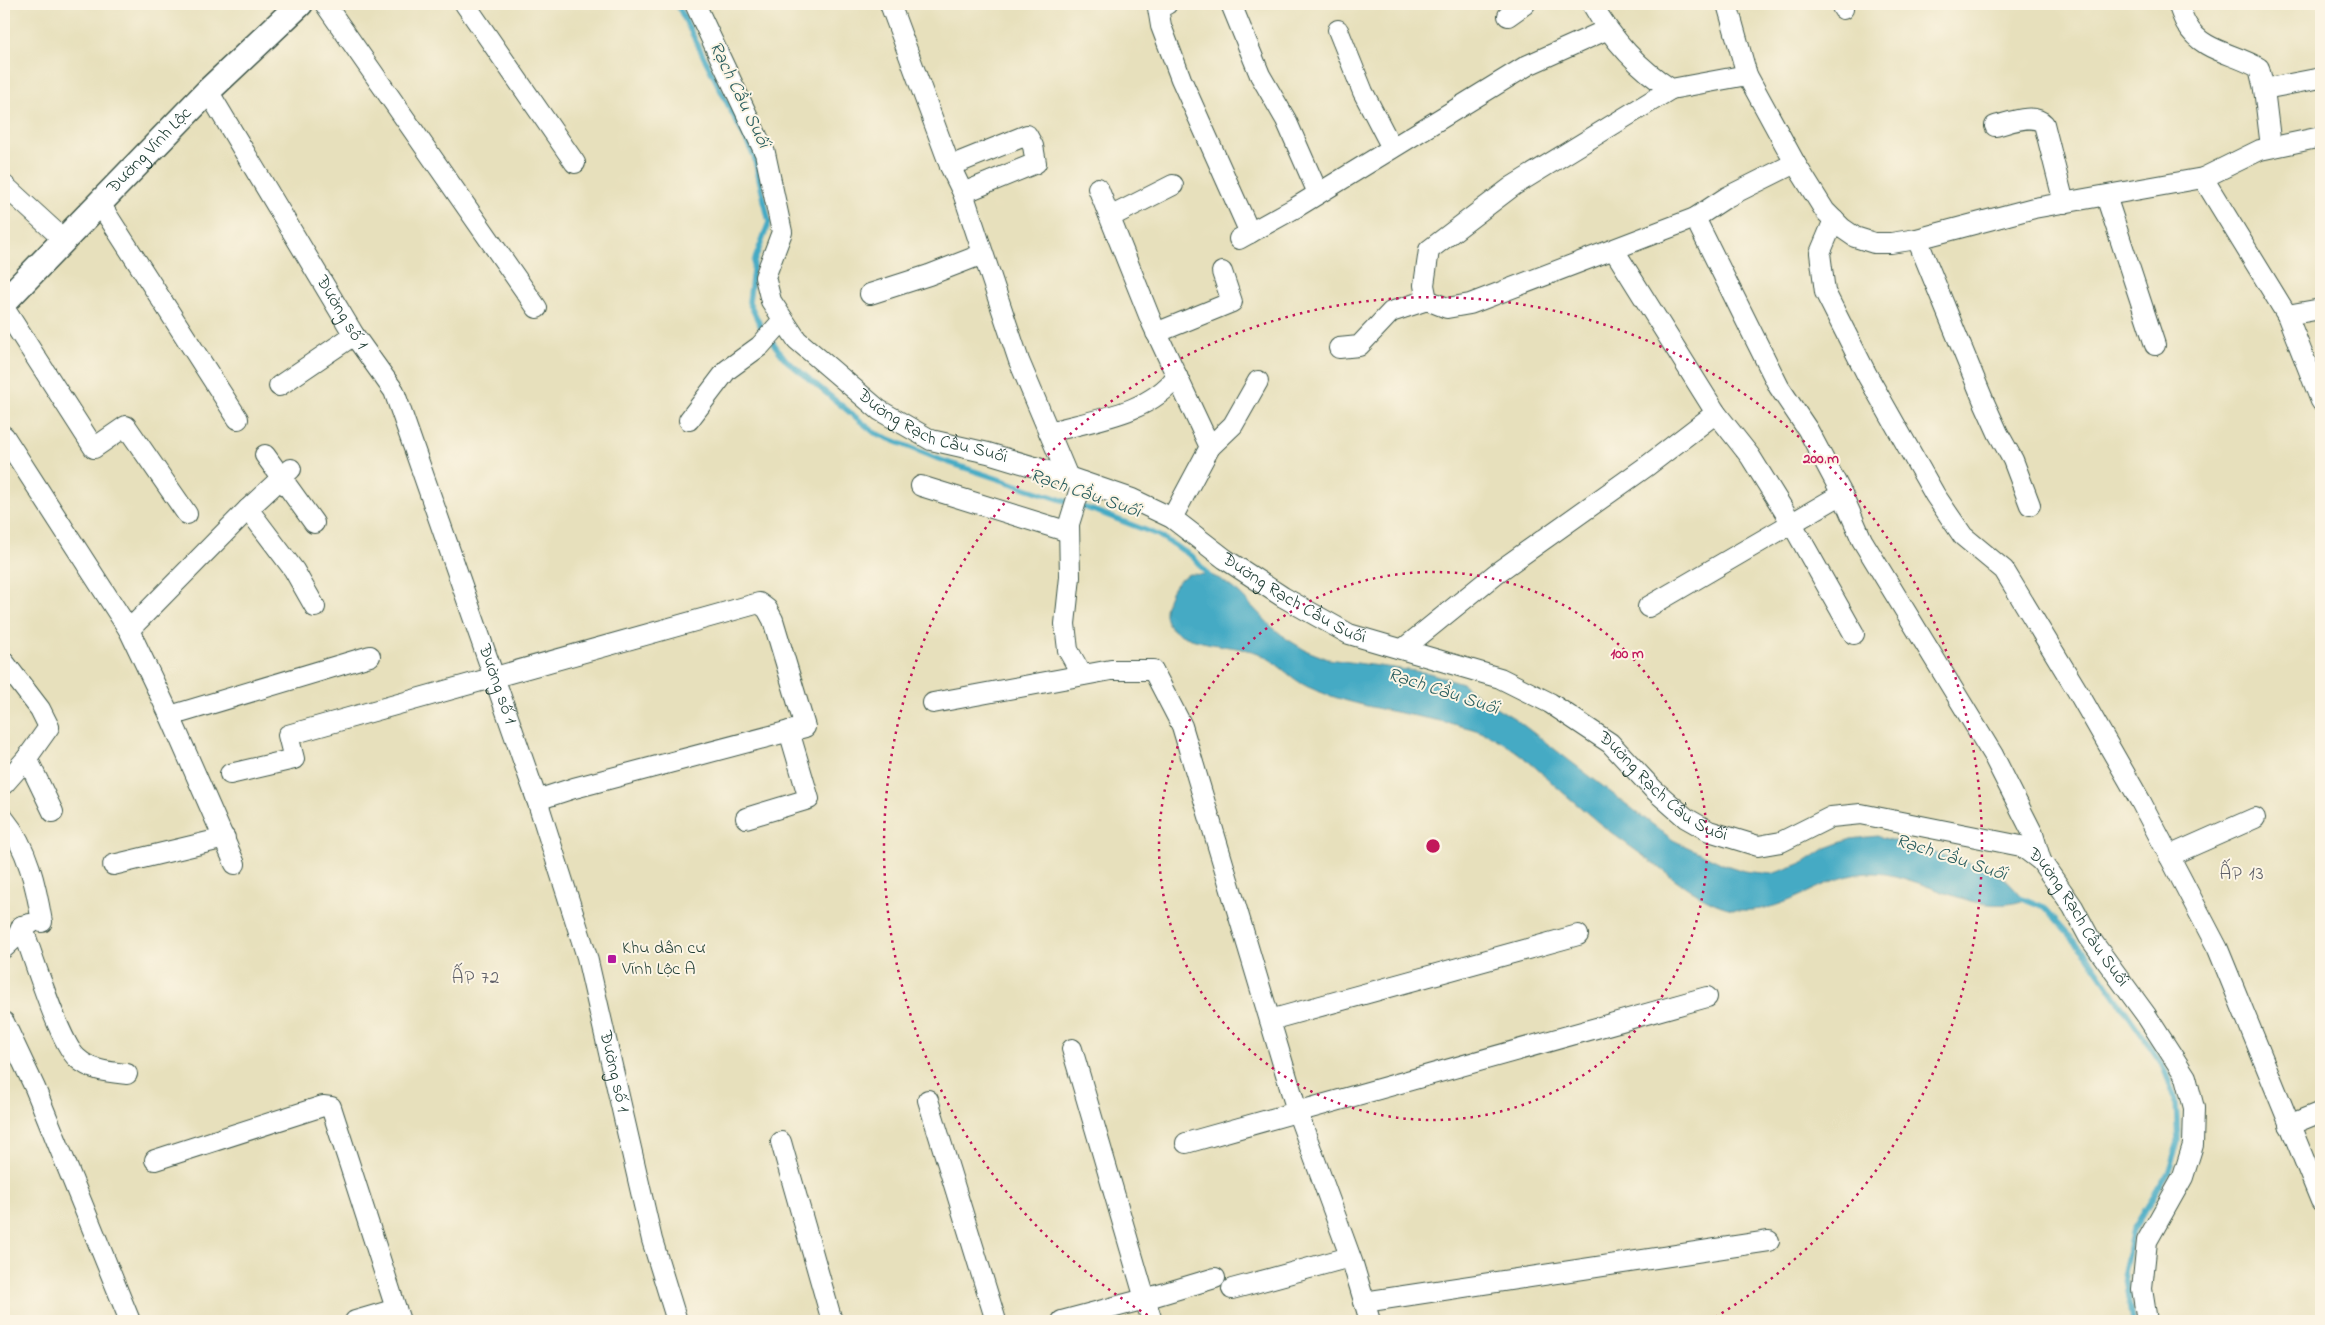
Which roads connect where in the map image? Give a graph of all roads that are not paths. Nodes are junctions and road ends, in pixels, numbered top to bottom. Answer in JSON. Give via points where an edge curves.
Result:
{"nodes":[{"id":1,"x":300,"y":4,"type":"edge"},
{"id":2,"x":325,"y":4,"type":"edge"},
{"id":3,"x":465,"y":4,"type":"edge"},
{"id":4,"x":695,"y":4,"type":"edge"},
{"id":5,"x":890,"y":4,"type":"edge"},
{"id":6,"x":1167,"y":4,"type":"edge"},
{"id":7,"x":1231,"y":4,"type":"edge"},
{"id":8,"x":1525,"y":4,"type":"edge"},
{"id":9,"x":1592,"y":4,"type":"edge"},
{"id":10,"x":1727,"y":4,"type":"edge"},
{"id":11,"x":2178,"y":4,"type":"edge"},
{"id":12,"x":1508,"y":16,"type":"dead end"},
{"id":13,"x":1338,"y":30,"type":"dead end"},
{"id":14,"x":1606,"y":30,"type":"junction"},
{"id":15,"x":1747,"y":76,"type":"junction"},
{"id":16,"x":2321,"y":78,"type":"edge"},
{"id":17,"x":1671,"y":89,"type":"junction"},
{"id":18,"x":2264,"y":89,"type":"junction"},
{"id":19,"x":208,"y":91,"type":"junction"},
{"id":20,"x":1994,"y":126,"type":"dead end"},
{"id":21,"x":2321,"y":137,"type":"edge"},
{"id":22,"x":2271,"y":147,"type":"junction"},
{"id":23,"x":1392,"y":148,"type":"junction"},
{"id":24,"x":575,"y":163,"type":"dead end"},
{"id":25,"x":1795,"y":163,"type":"junction"},
{"id":26,"x":950,"y":166,"type":"junction"},
{"id":27,"x":2204,"y":178,"type":"junction"},
{"id":28,"x":4,"y":185,"type":"edge"},
{"id":29,"x":1173,"y":185,"type":"dead end"},
{"id":30,"x":1098,"y":188,"type":"dead end"},
{"id":31,"x":964,"y":193,"type":"junction"},
{"id":32,"x":1318,"y":194,"type":"junction"},
{"id":33,"x":2106,"y":196,"type":"junction"},
{"id":34,"x":2064,"y":203,"type":"junction"},
{"id":35,"x":100,"y":204,"type":"junction"},
{"id":36,"x":1110,"y":217,"type":"junction"},
{"id":37,"x":1695,"y":218,"type":"junction"},
{"id":38,"x":1834,"y":220,"type":"junction"},
{"id":39,"x":63,"y":239,"type":"junction"},
{"id":40,"x":1917,"y":239,"type":"junction"},
{"id":41,"x":1614,"y":250,"type":"junction"},
{"id":42,"x":983,"y":254,"type":"junction"},
{"id":43,"x":1222,"y":272,"type":"dead end"},
{"id":44,"x":870,"y":294,"type":"dead end"},
{"id":45,"x":1427,"y":300,"type":"junction"},
{"id":46,"x":4,"y":302,"type":"edge"},
{"id":47,"x":4,"y":308,"type":"edge"},
{"id":48,"x":537,"y":308,"type":"dead end"},
{"id":49,"x":2321,"y":309,"type":"edge"},
{"id":50,"x":2287,"y":315,"type":"junction"},
{"id":51,"x":779,"y":325,"type":"junction"},
{"id":52,"x":1156,"y":333,"type":"junction"},
{"id":53,"x":354,"y":335,"type":"junction"},
{"id":54,"x":2155,"y":345,"type":"dead end"},
{"id":55,"x":1339,"y":348,"type":"dead end"},
{"id":56,"x":1177,"y":376,"type":"junction"},
{"id":57,"x":1258,"y":381,"type":"dead end"},
{"id":58,"x":279,"y":386,"type":"dead end"},
{"id":59,"x":2321,"y":401,"type":"edge"},
{"id":60,"x":1716,"y":413,"type":"junction"},
{"id":61,"x":238,"y":419,"type":"dead end"},
{"id":62,"x":689,"y":420,"type":"dead end"},
{"id":63,"x":1049,"y":432,"type":"junction"},
{"id":64,"x":4,"y":436,"type":"edge"},
{"id":65,"x":1210,"y":447,"type":"junction"},
{"id":66,"x":264,"y":455,"type":"dead end"},
{"id":67,"x":286,"y":473,"type":"junction"},
{"id":68,"x":1076,"y":485,"type":"junction"},
{"id":69,"x":921,"y":486,"type":"dead end"},
{"id":70,"x":1842,"y":494,"type":"junction"},
{"id":71,"x":2030,"y":505,"type":"dead end"},
{"id":72,"x":248,"y":509,"type":"junction"},
{"id":73,"x":187,"y":514,"type":"dead end"},
{"id":74,"x":1172,"y":518,"type":"junction"},
{"id":75,"x":314,"y":522,"type":"dead end"},
{"id":76,"x":1792,"y":522,"type":"junction"},
{"id":77,"x":1069,"y":528,"type":"junction"},
{"id":78,"x":315,"y":607,"type":"dead end"},
{"id":79,"x":1648,"y":607,"type":"dead end"},
{"id":80,"x":128,"y":630,"type":"junction"},
{"id":81,"x":1854,"y":634,"type":"dead end"},
{"id":82,"x":1403,"y":649,"type":"junction"},
{"id":83,"x":370,"y":656,"type":"dead end"},
{"id":84,"x":4,"y":662,"type":"edge"},
{"id":85,"x":1082,"y":675,"type":"junction"},
{"id":86,"x":496,"y":678,"type":"junction"},
{"id":87,"x":933,"y":703,"type":"dead end"},
{"id":88,"x":170,"y":716,"type":"junction"},
{"id":89,"x":789,"y":731,"type":"junction"},
{"id":90,"x":27,"y":758,"type":"junction"},
{"id":91,"x":230,"y":774,"type":"dead end"},
{"id":92,"x":4,"y":784,"type":"edge"},
{"id":93,"x":537,"y":800,"type":"junction"},
{"id":94,"x":53,"y":812,"type":"dead end"},
{"id":95,"x":746,"y":818,"type":"dead end"},
{"id":96,"x":2255,"y":818,"type":"dead end"},
{"id":97,"x":4,"y":819,"type":"edge"},
{"id":98,"x":225,"y":838,"type":"junction"},
{"id":99,"x":2169,"y":856,"type":"junction"},
{"id":100,"x":2041,"y":861,"type":"junction"},
{"id":101,"x":235,"y":864,"type":"dead end"},
{"id":102,"x":113,"y":865,"type":"dead end"},
{"id":103,"x":22,"y":926,"type":"junction"},
{"id":104,"x":1578,"y":934,"type":"dead end"},
{"id":105,"x":4,"y":948,"type":"edge"},
{"id":106,"x":1707,"y":997,"type":"dead end"},
{"id":107,"x":1270,"y":1020,"type":"junction"},
{"id":108,"x":4,"y":1022,"type":"edge"},
{"id":109,"x":1072,"y":1049,"type":"dead end"},
{"id":110,"x":127,"y":1074,"type":"dead end"},
{"id":111,"x":928,"y":1100,"type":"dead end"},
{"id":112,"x":1297,"y":1111,"type":"junction"},
{"id":113,"x":2321,"y":1112,"type":"edge"},
{"id":114,"x":2290,"y":1125,"type":"junction"},
{"id":115,"x":781,"y":1142,"type":"dead end"},
{"id":116,"x":1186,"y":1143,"type":"dead end"},
{"id":117,"x":155,"y":1160,"type":"dead end"},
{"id":118,"x":2321,"y":1201,"type":"edge"},
{"id":119,"x":1770,"y":1241,"type":"dead end"},
{"id":120,"x":1350,"y":1257,"type":"junction"},
{"id":121,"x":1215,"y":1278,"type":"dead end"},
{"id":122,"x":1232,"y":1289,"type":"dead end"},
{"id":123,"x":1145,"y":1299,"type":"junction"},
{"id":124,"x":1364,"y":1302,"type":"junction"},
{"id":125,"x":398,"y":1315,"type":"edge"},
{"id":126,"x":130,"y":1321,"type":"edge"},
{"id":127,"x":355,"y":1321,"type":"edge"},
{"id":128,"x":677,"y":1321,"type":"edge"},
{"id":129,"x":832,"y":1321,"type":"edge"},
{"id":130,"x":996,"y":1321,"type":"edge"},
{"id":131,"x":1062,"y":1321,"type":"edge"},
{"id":132,"x":1152,"y":1321,"type":"edge"},
{"id":133,"x":1370,"y":1321,"type":"edge"},
{"id":134,"x":2147,"y":1321,"type":"edge"}],
"edges":[{"from":1,"to":19,"type":"main road","name":"Đường Vĩnh Lộc"},
{"from":2,"to":48,"type":"street"},
{"from":3,"to":24,"type":"street"},
{"from":4,"to":51,"type":"street","via":[[765,153],[782,232],[765,277]]},
{"from":5,"to":26,"type":"street"},
{"from":6,"to":32,"type":"street","via":[[1158,8],[1161,26],[1244,236]]},
{"from":7,"to":32,"type":"street","via":[[1260,75],[1286,120]]},
{"from":8,"to":12,"type":"street"},
{"from":9,"to":14,"type":"street"},
{"from":10,"to":15,"type":"street"},
{"from":11,"to":18,"type":"street","via":[[2187,26],[2204,44],[2259,68]]},
{"from":13,"to":23,"type":"street","via":[[1363,92]]},
{"from":14,"to":17,"type":"street","via":[[1649,75]]},
{"from":14,"to":23,"type":"street","via":[[1528,65]]},
{"from":15,"to":17,"type":"street"},
{"from":15,"to":25,"type":"street"},
{"from":16,"to":18,"type":"street"},
{"from":17,"to":45,"type":"street","via":[[1513,186],[1429,250],[1424,285]]},
{"from":18,"to":22,"type":"street"},
{"from":19,"to":35,"type":"main road","name":"Đường Vĩnh Lộc"},
{"from":19,"to":53,"type":"street","name":"Đường số 1"},
{"from":20,"to":34,"type":"street","via":[[2033,118],[2044,124]]},
{"from":21,"to":22,"type":"street"},
{"from":22,"to":27,"type":"street"},
{"from":23,"to":32,"type":"street"},
{"from":25,"to":37,"type":"street"},
{"from":25,"to":38,"type":"street"},
{"from":26,"to":31,"type":"street"},
{"from":26,"to":31,"type":"street","via":[[1027,134],[1036,164]]},
{"from":27,"to":33,"type":"street"},
{"from":27,"to":50,"type":"street"},
{"from":28,"to":39,"type":"street"},
{"from":29,"to":36,"type":"street"},
{"from":30,"to":36,"type":"street"},
{"from":31,"to":42,"type":"street"},
{"from":33,"to":34,"type":"street"},
{"from":33,"to":54,"type":"street"},
{"from":34,"to":40,"type":"street"},
{"from":35,"to":39,"type":"main road","name":"Đường Vĩnh Lộc"},
{"from":35,"to":61,"type":"street"},
{"from":36,"to":52,"type":"street"},
{"from":37,"to":41,"type":"street"},
{"from":37,"to":70,"type":"street","via":[[1779,387],[1808,430]]},
{"from":38,"to":40,"type":"street","via":[[1855,237],[1874,243]]},
{"from":38,"to":99,"type":"street","via":[[1820,253],[1825,292],[1867,374],[1935,495],[1963,536],[2004,570],[2078,692]]},
{"from":39,"to":46,"type":"main road","name":"Đường Vĩnh Lộc"},
{"from":40,"to":71,"type":"street"},
{"from":41,"to":45,"type":"street","via":[[1470,304],[1447,308]]},
{"from":41,"to":60,"type":"street"},
{"from":42,"to":44,"type":"street"},
{"from":42,"to":63,"type":"street","via":[[1019,361]]},
{"from":43,"to":52,"type":"street","via":[[1232,302]]},
{"from":45,"to":55,"type":"street","via":[[1391,312],[1359,346]]},
{"from":47,"to":73,"type":"street","via":[[94,448],[126,426]]},
{"from":49,"to":50,"type":"street"},
{"from":50,"to":59,"type":"street"},
{"from":51,"to":62,"type":"street","via":[[760,346],[728,370]]},
{"from":51,"to":68,"type":"street","name":"Đường Rạch Cầu Suối","via":[[879,410],[931,440],[988,453]]},
{"from":52,"to":56,"type":"street"},
{"from":53,"to":58,"type":"street"},
{"from":53,"to":86,"type":"street","name":"Đường số 1","via":[[394,391]]},
{"from":56,"to":63,"type":"street","via":[[1158,397],[1143,404]]},
{"from":56,"to":65,"type":"street"},
{"from":57,"to":65,"type":"street","via":[[1233,425]]},
{"from":60,"to":76,"type":"street","via":[[1750,456]]},
{"from":60,"to":82,"type":"street","via":[[1498,572]]},
{"from":63,"to":68,"type":"street"},
{"from":64,"to":80,"type":"street"},
{"from":65,"to":74,"type":"street"},
{"from":66,"to":67,"type":"street"},
{"from":67,"to":72,"type":"street"},
{"from":67,"to":75,"type":"street"},
{"from":68,"to":74,"type":"street","name":"Đường Rạch Cầu Suối","via":[[1132,499]]},
{"from":68,"to":77,"type":"street"},
{"from":69,"to":77,"type":"street"},
{"from":70,"to":76,"type":"street"},
{"from":70,"to":100,"type":"street","via":[[1862,540],[1993,755],[2033,834]]},
{"from":72,"to":78,"type":"street","via":[[294,570]]},
{"from":72,"to":80,"type":"street"},
{"from":74,"to":82,"type":"street","name":"Đường Rạch Cầu Suối","via":[[1225,559],[1341,630]]},
{"from":76,"to":79,"type":"street"},
{"from":76,"to":81,"type":"street"},
{"from":77,"to":85,"type":"street","via":[[1066,642]]},
{"from":80,"to":88,"type":"street"},
{"from":82,"to":100,"type":"street","name":"Đường Rạch Cầu Suối","via":[[1500,678],[1550,704],[1610,743],[1653,789],[1686,818],[1709,831],[1736,840],[1758,846],[1781,842],[1831,817],[1861,814],[2021,846]]},
{"from":83,"to":88,"type":"street"},
{"from":84,"to":90,"type":"street","via":[[40,709],[49,727]]},
{"from":85,"to":87,"type":"street"},
{"from":85,"to":107,"type":"street","via":[[1111,670],[1153,670],[1182,726]]},
{"from":86,"to":89,"type":"street","via":[[759,603],[773,620],[804,727]]},
{"from":86,"to":91,"type":"street","via":[[288,735],[294,759]]},
{"from":86,"to":93,"type":"street","name":"Đường số 1"},
{"from":88,"to":98,"type":"street"},
{"from":89,"to":93,"type":"street"},
{"from":89,"to":95,"type":"street","via":[[809,799]]},
{"from":90,"to":92,"type":"street"},
{"from":90,"to":94,"type":"street"},
{"from":93,"to":128,"type":"street","name":"Đường số 1","via":[[587,956],[652,1240]]},
{"from":96,"to":99,"type":"street"},
{"from":97,"to":103,"type":"street","via":[[26,857],[47,920]]},
{"from":98,"to":101,"type":"street"},
{"from":98,"to":102,"type":"street"},
{"from":99,"to":114,"type":"street","via":[[2218,949]]},
{"from":100,"to":134,"type":"street","name":"Đường Rạch Cầu Suối","via":[[2089,937],[2172,1053],[2186,1077],[2194,1108],[2193,1145],[2183,1177],[2148,1240],[2142,1288]]},
{"from":103,"to":105,"type":"street","via":[[18,935]]},
{"from":103,"to":110,"type":"street","via":[[65,1040],[76,1058],[97,1070]]},
{"from":104,"to":107,"type":"street"},
{"from":106,"to":112,"type":"street"},
{"from":107,"to":112,"type":"street"},
{"from":108,"to":126,"type":"street","via":[[35,1088]]},
{"from":109,"to":123,"type":"street"},
{"from":111,"to":130,"type":"street"},
{"from":112,"to":116,"type":"street"},
{"from":112,"to":120,"type":"street"},
{"from":113,"to":114,"type":"street"},
{"from":114,"to":118,"type":"street"},
{"from":115,"to":129,"type":"street"},
{"from":117,"to":125,"type":"street","via":[[323,1106],[331,1107]]},
{"from":119,"to":124,"type":"street"},
{"from":120,"to":122,"type":"street"},
{"from":120,"to":124,"type":"street"},
{"from":121,"to":123,"type":"street"},
{"from":123,"to":131,"type":"street"},
{"from":123,"to":132,"type":"street"},
{"from":124,"to":133,"type":"street"},
{"from":125,"to":127,"type":"street"}]}
